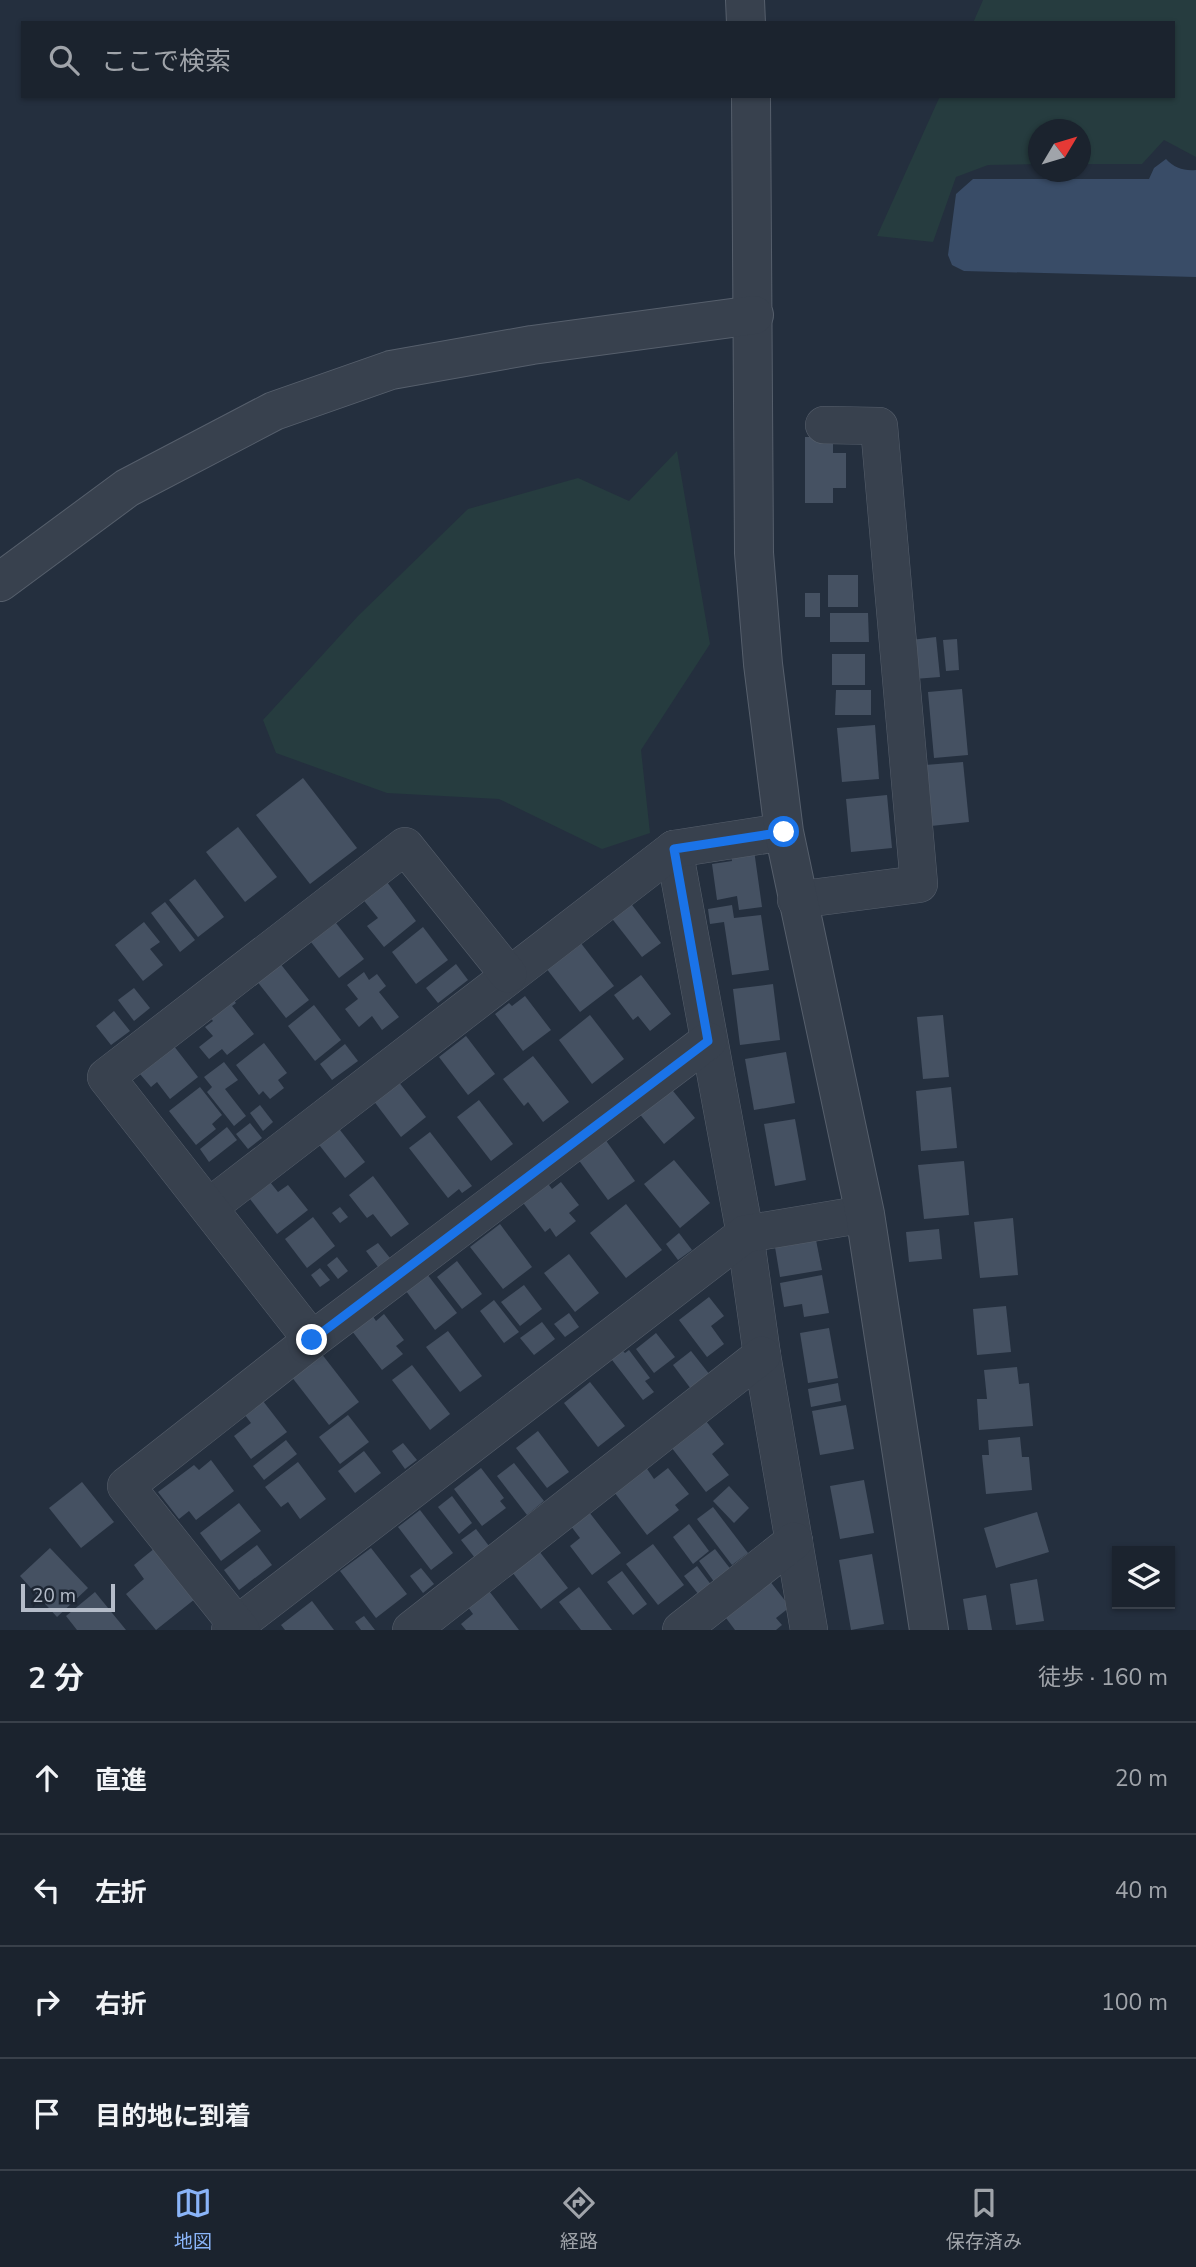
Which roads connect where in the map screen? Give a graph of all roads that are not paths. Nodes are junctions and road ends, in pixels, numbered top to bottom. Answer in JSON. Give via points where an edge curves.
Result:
{"nodes":[{"id":1,"x":745,"y":0,"type":"edge"},
{"id":2,"x":746,"y":21,"type":"edge"},
{"id":3,"x":751,"y":98,"type":"edge"},
{"id":4,"x":754,"y":315,"type":"junction"},
{"id":5,"x":824,"y":425,"type":"dead end"},
{"id":6,"x":0,"y":582,"type":"edge"},
{"id":7,"x":784,"y":832,"type":"junction"},
{"id":8,"x":674,"y":849,"type":"junction"},
{"id":9,"x":796,"y":900,"type":"junction"},
{"id":10,"x":508,"y":975,"type":"junction"},
{"id":11,"x":708,"y":1041,"type":"junction"},
{"id":12,"x":209,"y":1207,"type":"junction"},
{"id":13,"x":865,"y":1214,"type":"junction"},
{"id":14,"x":745,"y":1234,"type":"junction"},
{"id":15,"x":312,"y":1340,"type":"junction"},
{"id":16,"x":762,"y":1355,"type":"junction"},
{"id":17,"x":794,"y":1541,"type":"junction"},
{"id":18,"x":236,"y":1628,"type":"edge"},
{"id":19,"x":411,"y":1630,"type":"edge"},
{"id":20,"x":681,"y":1630,"type":"edge"},
{"id":21,"x":809,"y":1630,"type":"edge"},
{"id":22,"x":929,"y":1630,"type":"edge"}],
"edges":[{"from":1,"to":2,"type":"street"},
{"from":3,"to":4,"type":"street"},
{"from":4,"to":6,"type":"street","via":[[532,345],[391,370],[274,411],[127,488]]},
{"from":4,"to":7,"type":"street","via":[[754,553]]},
{"from":5,"to":9,"type":"street","via":[[879,426],[919,884]]},
{"from":7,"to":8,"type":"street"},
{"from":7,"to":9,"type":"street"},
{"from":8,"to":10,"type":"street"},
{"from":8,"to":11,"type":"street"},
{"from":9,"to":13,"type":"street"},
{"from":10,"to":12,"type":"street"},
{"from":10,"to":12,"type":"street","via":[[405,846],[106,1077]]},
{"from":11,"to":14,"type":"street"},
{"from":11,"to":15,"type":"street"},
{"from":12,"to":15,"type":"street"},
{"from":13,"to":14,"type":"street"},
{"from":13,"to":22,"type":"street"},
{"from":14,"to":16,"type":"street"},
{"from":14,"to":18,"type":"street"},
{"from":15,"to":18,"type":"street","via":[[126,1486]]},
{"from":16,"to":17,"type":"street"},
{"from":16,"to":19,"type":"street"},
{"from":17,"to":20,"type":"street"},
{"from":17,"to":21,"type":"street"}]}
